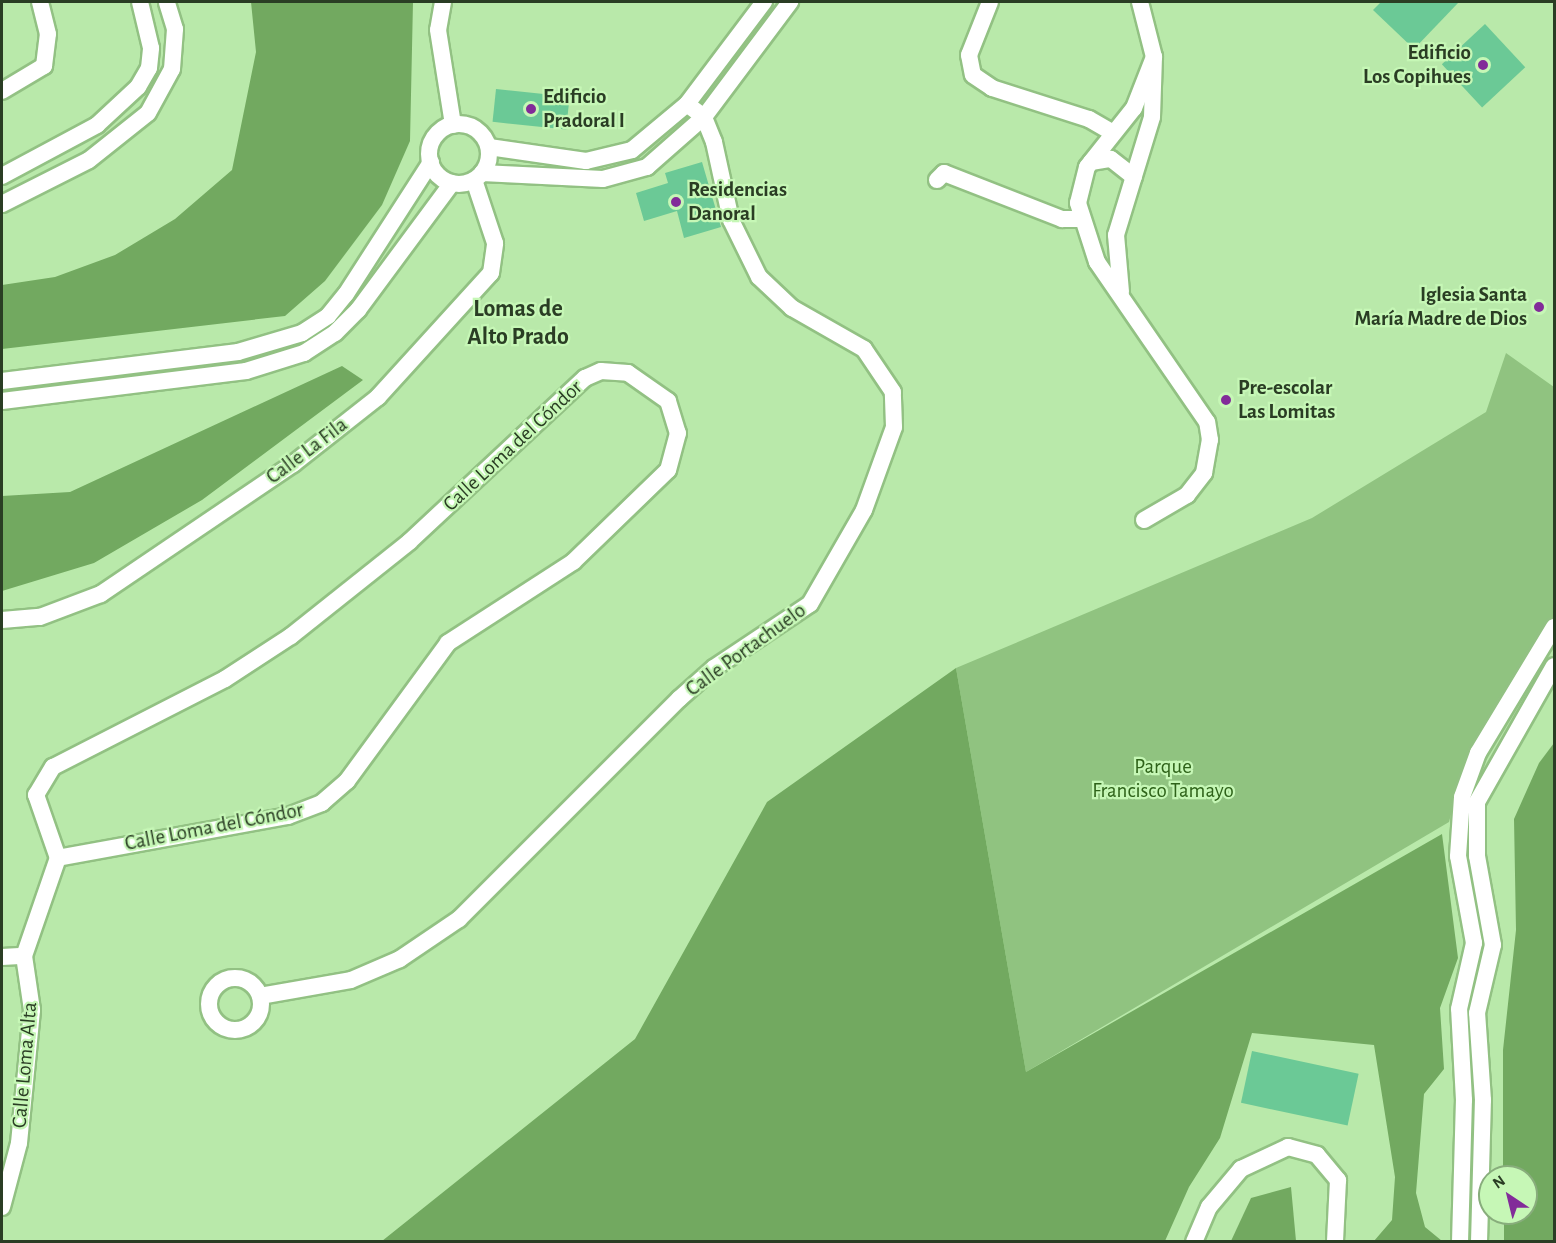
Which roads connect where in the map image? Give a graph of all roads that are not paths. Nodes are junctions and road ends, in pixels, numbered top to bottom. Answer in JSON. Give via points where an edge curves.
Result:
{"nodes":[{"id":1,"x":40,"y":2,"type":"edge"},
{"id":2,"x":140,"y":2,"type":"edge"},
{"id":3,"x":168,"y":2,"type":"edge"},
{"id":4,"x":443,"y":2,"type":"edge"},
{"id":5,"x":764,"y":2,"type":"edge"},
{"id":6,"x":790,"y":2,"type":"edge"},
{"id":7,"x":990,"y":2,"type":"edge"},
{"id":8,"x":1140,"y":2,"type":"edge"},
{"id":9,"x":1154,"y":57,"type":"junction"},
{"id":10,"x":2,"y":91,"type":"edge"},
{"id":11,"x":687,"y":104,"type":"junction"},
{"id":12,"x":704,"y":117,"type":"junction"},
{"id":13,"x":453,"y":125,"type":"junction"},
{"id":14,"x":1113,"y":133,"type":"junction"},
{"id":15,"x":489,"y":147,"type":"junction"},
{"id":16,"x":431,"y":162,"type":"junction"},
{"id":17,"x":1091,"y":162,"type":"junction"},
{"id":18,"x":2,"y":176,"type":"edge"},
{"id":19,"x":478,"y":177,"type":"junction"},
{"id":20,"x":1134,"y":177,"type":"junction"},
{"id":21,"x":937,"y":180,"type":"dead end"},
{"id":22,"x":452,"y":183,"type":"junction"},
{"id":23,"x":2,"y":204,"type":"edge"},
{"id":24,"x":1082,"y":219,"type":"junction"},
{"id":25,"x":1116,"y":235,"type":"junction"},
{"id":26,"x":1124,"y":301,"type":"junction"},
{"id":27,"x":2,"y":381,"type":"edge"},
{"id":28,"x":2,"y":401,"type":"edge"},
{"id":29,"x":1144,"y":520,"type":"dead end"},
{"id":30,"x":2,"y":620,"type":"edge"},
{"id":31,"x":1554,"y":631,"type":"edge"},
{"id":32,"x":1554,"y":666,"type":"edge"},
{"id":33,"x":58,"y":858,"type":"junction"},
{"id":34,"x":24,"y":956,"type":"junction"},
{"id":35,"x":2,"y":957,"type":"edge"},
{"id":36,"x":260,"y":996,"type":"dead end"},
{"id":37,"x":2,"y":1207,"type":"edge"},
{"id":38,"x":1194,"y":1242,"type":"edge"},
{"id":39,"x":1335,"y":1242,"type":"edge"},
{"id":40,"x":1460,"y":1242,"type":"edge"},
{"id":41,"x":1479,"y":1242,"type":"edge"}],
"edges":[{"from":1,"to":10,"type":"street","via":[[48,34],[44,66]]},
{"from":2,"to":18,"type":"street","via":[[150,57],[131,96],[97,125]]},
{"from":3,"to":23,"type":"street","via":[[175,29],[172,69],[148,113],[90,160]]},
{"from":4,"to":13,"type":"street","via":[[438,30]]},
{"from":5,"to":11,"type":"street"},
{"from":6,"to":12,"type":"street"},
{"from":7,"to":14,"type":"street","via":[[969,55],[973,75],[992,88],[1089,119]]},
{"from":8,"to":9,"type":"street"},
{"from":9,"to":14,"type":"street","via":[[1134,108]]},
{"from":9,"to":20,"type":"street","via":[[1152,117]]},
{"from":11,"to":12,"type":"street"},
{"from":11,"to":15,"type":"street","via":[[648,141],[601,161]]},
{"from":12,"to":19,"type":"street","via":[[661,159],[627,175],[603,179]]},
{"from":12,"to":36,"type":"street","name":"Calle Portachuelo","via":[[730,220],[759,277],[792,308],[864,349],[893,392],[894,427],[841,555],[810,604],[714,668],[679,699],[459,919],[400,958],[351,980]]},
{"from":13,"to":15,"type":"street","via":[[479,131]]},
{"from":13,"to":16,"type":"street","via":[[434,139]]},
{"from":14,"to":17,"type":"street"},
{"from":15,"to":19,"type":"street"},
{"from":16,"to":22,"type":"street"},
{"from":16,"to":27,"type":"street","via":[[346,294],[302,333],[238,352]]},
{"from":17,"to":20,"type":"street","via":[[1111,159]]},
{"from":17,"to":24,"type":"street","via":[[1079,193]]},
{"from":19,"to":22,"type":"street"},
{"from":19,"to":30,"type":"street","name":"Calle La Fila","via":[[495,243],[491,273],[378,397],[294,464],[101,594],[40,617]]},
{"from":20,"to":25,"type":"street"},
{"from":21,"to":24,"type":"street","via":[[944,173],[1062,219]]},
{"from":22,"to":28,"type":"street","via":[[358,310],[335,333],[304,353],[246,371]]},
{"from":24,"to":25,"type":"street","via":[[1098,238]]},
{"from":24,"to":26,"type":"street","via":[[1097,262]]},
{"from":25,"to":26,"type":"street","via":[[1115,263]]},
{"from":26,"to":29,"type":"street","via":[[1197,405],[1210,440],[1209,459],[1196,486]]},
{"from":31,"to":40,"type":"street","via":[[1478,753],[1462,797],[1458,856],[1474,943],[1459,1009],[1464,1100]]},
{"from":32,"to":41,"type":"street","via":[[1477,802],[1476,856],[1493,945],[1478,1013],[1483,1100]]},
{"from":33,"to":33,"type":"street","name":"Calle Loma del Cóndor","via":[[36,795],[53,767],[225,679],[291,636],[409,543],[585,378],[601,371],[628,373],[668,401],[678,433],[675,452],[653,488],[573,562],[448,643],[365,759],[322,803],[288,816]]},
{"from":33,"to":34,"type":"street"},
{"from":34,"to":35,"type":"street"},
{"from":34,"to":37,"type":"street","name":"Calle Loma Alta","via":[[32,1010],[19,1143]]},
{"from":38,"to":39,"type":"street","via":[[1209,1207],[1233,1177],[1256,1158],[1288,1147],[1317,1155],[1338,1180]]}]}
